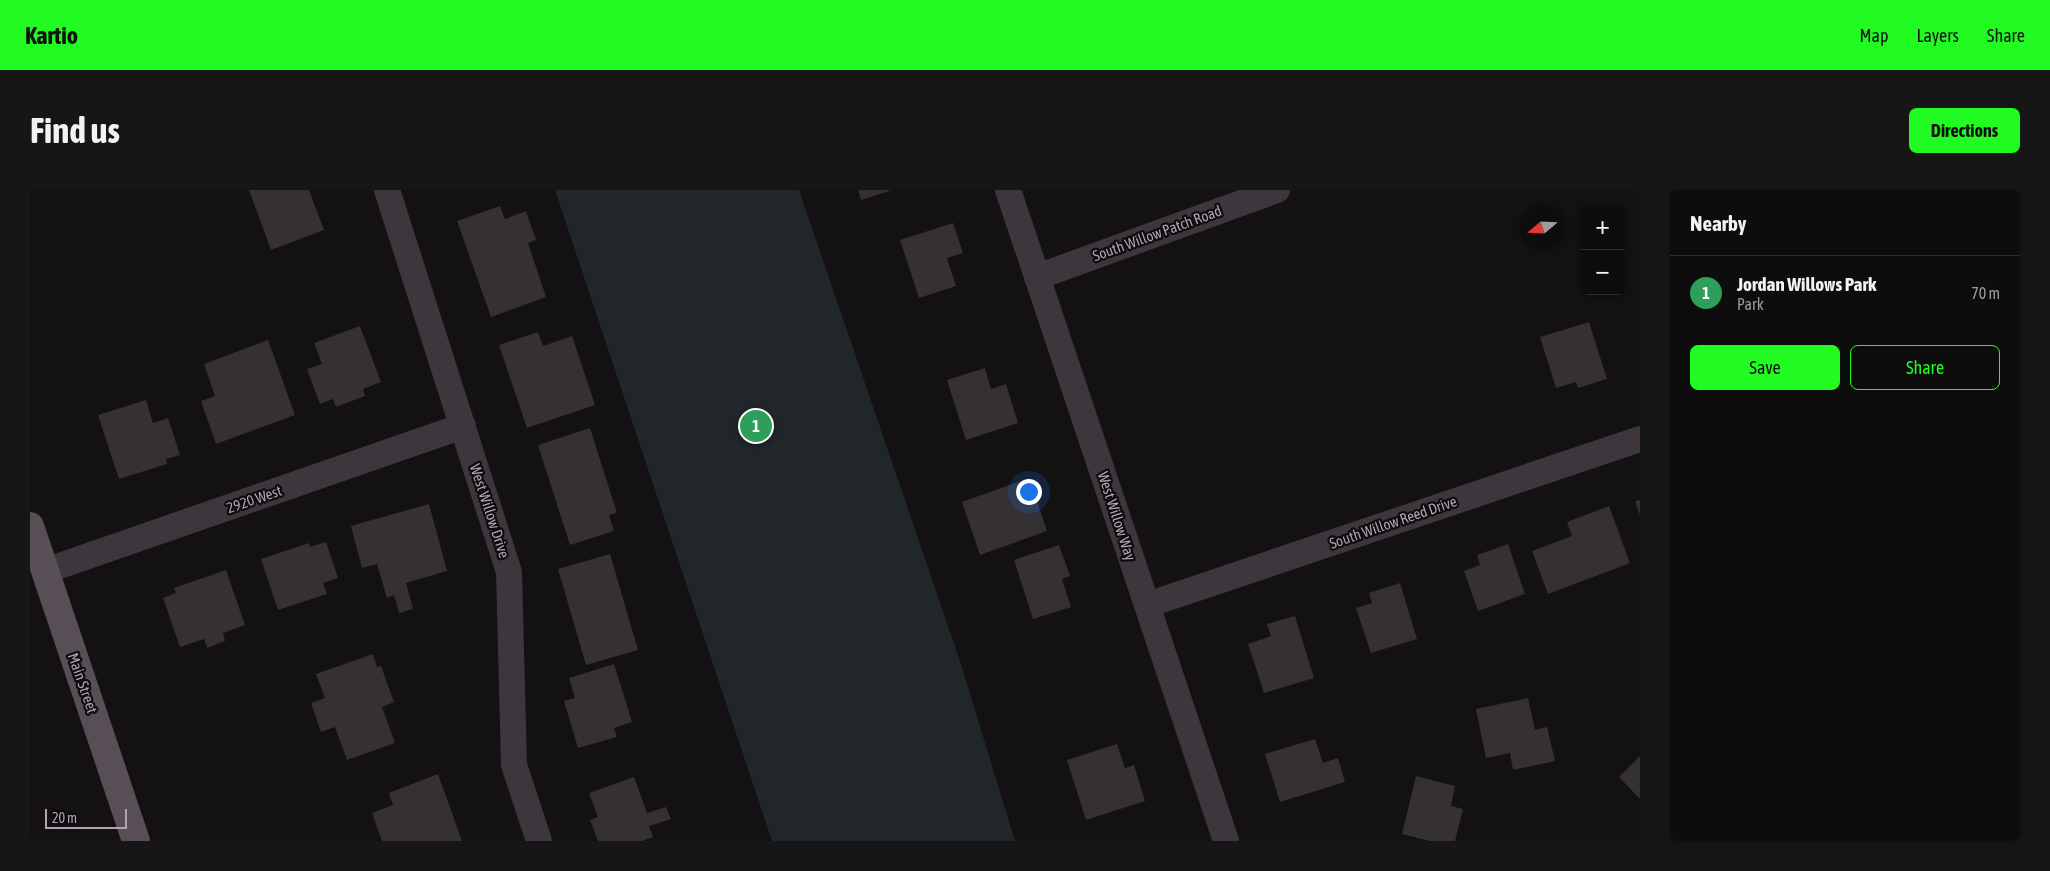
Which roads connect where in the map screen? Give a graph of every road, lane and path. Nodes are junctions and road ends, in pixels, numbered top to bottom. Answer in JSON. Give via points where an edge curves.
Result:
{"nodes":[{"id":1,"x":387,"y":190,"type":"edge"},
{"id":2,"x":1008,"y":190,"type":"edge"},
{"id":3,"x":1277,"y":190,"type":"edge"},
{"id":4,"x":1037,"y":277,"type":"junction"},
{"id":5,"x":463,"y":426,"type":"junction"},
{"id":6,"x":1640,"y":439,"type":"edge"},
{"id":7,"x":30,"y":526,"type":"edge"},
{"id":8,"x":45,"y":571,"type":"junction"},
{"id":9,"x":1147,"y":605,"type":"junction"},
{"id":10,"x":136,"y":841,"type":"edge"},
{"id":11,"x":539,"y":841,"type":"edge"},
{"id":12,"x":1226,"y":841,"type":"edge"}],
"edges":[{"from":1,"to":5,"type":"street","name":"West Willow Drive"},
{"from":2,"to":4,"type":"street","name":"West Willow Way"},
{"from":3,"to":4,"type":"street","name":"South Willow Patch Road"},
{"from":4,"to":9,"type":"street","name":"West Willow Way"},
{"from":5,"to":8,"type":"street","name":"2920 West"},
{"from":5,"to":11,"type":"street","name":"West Willow Drive","via":[[509,572],[514,766]]},
{"from":6,"to":9,"type":"street","name":"South Willow Reed Drive"},
{"from":7,"to":8,"type":"main road","name":"Main Street"},
{"from":8,"to":10,"type":"main road","name":"Main Street"},
{"from":9,"to":12,"type":"street","name":"West Willow Way"}]}
